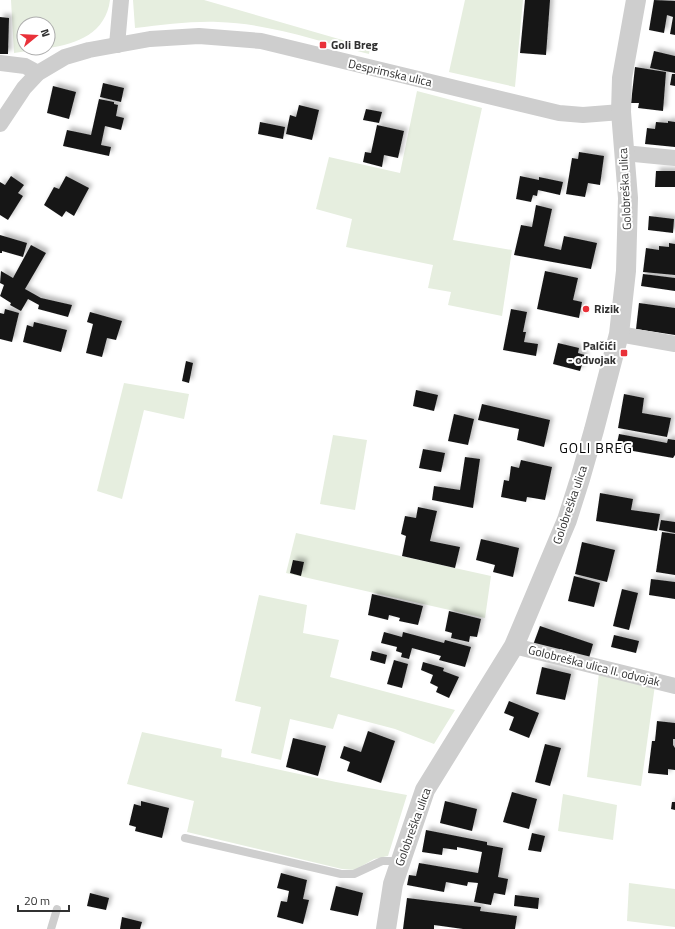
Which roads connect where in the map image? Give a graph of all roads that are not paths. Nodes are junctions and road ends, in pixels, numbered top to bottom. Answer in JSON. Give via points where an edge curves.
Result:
{"nodes":[{"id":1,"x":121,"y":0,"type":"edge"},
{"id":2,"x":636,"y":0,"type":"edge"},
{"id":3,"x":117,"y":45,"type":"junction"},
{"id":4,"x":0,"y":63,"type":"edge"},
{"id":5,"x":38,"y":73,"type":"junction"},
{"id":6,"x":620,"y":112,"type":"junction"},
{"id":7,"x":0,"y":124,"type":"edge"},
{"id":8,"x":624,"y":153,"type":"junction"},
{"id":9,"x":675,"y":158,"type":"edge"},
{"id":10,"x":619,"y":334,"type":"junction"},
{"id":11,"x":675,"y":344,"type":"edge"},
{"id":12,"x":514,"y":646,"type":"junction"},
{"id":13,"x":675,"y":686,"type":"edge"},
{"id":14,"x":185,"y":838,"type":"dead end"},
{"id":15,"x":400,"y":861,"type":"junction"},
{"id":16,"x":57,"y":910,"type":"dead end"},
{"id":17,"x":52,"y":929,"type":"edge"},
{"id":18,"x":386,"y":929,"type":"edge"}],
"edges":[{"from":1,"to":3,"type":"street"},
{"from":2,"to":6,"type":"street","name":"Golobreška ulica","via":[[622,78]]},
{"from":3,"to":5,"type":"street","name":"Desprimska ulica","via":[[65,57]]},
{"from":3,"to":6,"type":"street","name":"Desprimska ulica","via":[[150,39],[199,36],[261,41],[560,113],[583,115]]},
{"from":4,"to":5,"type":"street","via":[[25,66]]},
{"from":5,"to":7,"type":"street","name":"Desprimska ulica","via":[[24,88]]},
{"from":6,"to":8,"type":"street","name":"Golobreška ulica"},
{"from":8,"to":9,"type":"street"},
{"from":8,"to":10,"type":"street","name":"Golobreška ulica","via":[[628,223]]},
{"from":10,"to":11,"type":"street"},
{"from":10,"to":12,"type":"street","name":"Golobreška ulica","via":[[567,520]]},
{"from":12,"to":13,"type":"street","name":"Golobreška ulica II. odvojak"},
{"from":12,"to":15,"type":"street","name":"Golobreška ulica","via":[[425,790]]},
{"from":14,"to":15,"type":"lane","via":[[341,874],[354,874],[382,861]]},
{"from":15,"to":18,"type":"street","name":"Golobreška ulica","via":[[393,884]]},
{"from":16,"to":17,"type":"lane"}]}
